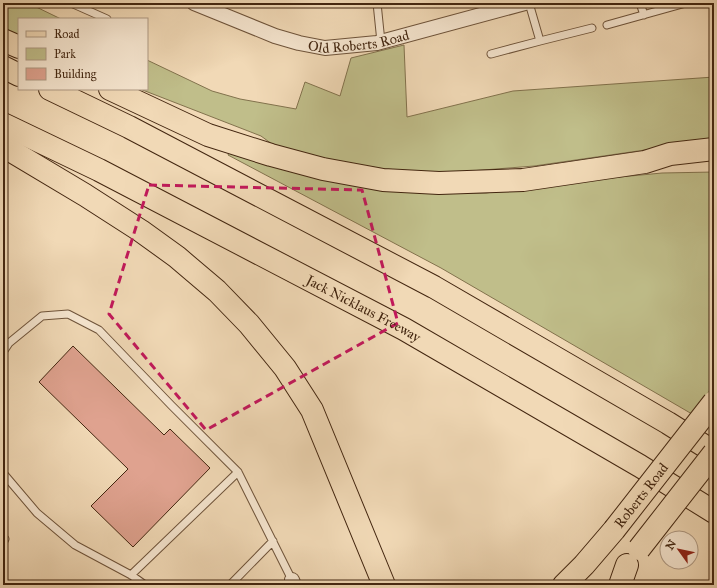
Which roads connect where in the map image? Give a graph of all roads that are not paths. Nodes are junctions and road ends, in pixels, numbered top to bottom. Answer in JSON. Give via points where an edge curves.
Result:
{"nodes":[{"id":1,"x":71,"y":3,"type":"edge"},
{"id":2,"x":194,"y":3,"type":"edge"},
{"id":3,"x":377,"y":3,"type":"edge"},
{"id":4,"x":524,"y":3,"type":"edge"},
{"id":5,"x":529,"y":3,"type":"edge"},
{"id":6,"x":640,"y":3,"type":"edge"},
{"id":7,"x":686,"y":3,"type":"edge"},
{"id":8,"x":644,"y":15,"type":"junction"},
{"id":9,"x":105,"y":18,"type":"edge"},
{"id":10,"x":607,"y":26,"type":"dead end"},
{"id":11,"x":592,"y":28,"type":"dead end"},
{"id":12,"x":3,"y":40,"type":"edge"},
{"id":13,"x":540,"y":41,"type":"junction"},
{"id":14,"x":381,"y":42,"type":"junction"},
{"id":15,"x":18,"y":47,"type":"edge"},
{"id":16,"x":491,"y":54,"type":"dead end"},
{"id":17,"x":3,"y":67,"type":"edge"},
{"id":18,"x":18,"y":74,"type":"edge"},
{"id":19,"x":52,"y":90,"type":"edge"},
{"id":20,"x":112,"y":90,"type":"edge"},
{"id":21,"x":3,"y":124,"type":"edge"},
{"id":22,"x":3,"y":146,"type":"edge"},
{"id":23,"x":714,"y":149,"type":"edge"},
{"id":24,"x":645,"y":162,"type":"junction"},
{"id":25,"x":714,"y":164,"type":"edge"},
{"id":26,"x":3,"y":352,"type":"edge"},
{"id":27,"x":714,"y":402,"type":"edge"},
{"id":28,"x":714,"y":452,"type":"edge"},
{"id":29,"x":238,"y":472,"type":"junction"},
{"id":30,"x":3,"y":473,"type":"edge"},
{"id":31,"x":714,"y":512,"type":"edge"},
{"id":32,"x":273,"y":541,"type":"junction"},
{"id":33,"x":629,"y":566,"type":"edge"},
{"id":34,"x":131,"y":576,"type":"junction"},
{"id":35,"x":293,"y":582,"type":"edge"},
{"id":36,"x":145,"y":585,"type":"edge"},
{"id":37,"x":230,"y":585,"type":"edge"},
{"id":38,"x":384,"y":585,"type":"edge"},
{"id":39,"x":564,"y":585,"type":"edge"},
{"id":40,"x":612,"y":585,"type":"edge"}],
"edges":[{"from":1,"to":9,"type":"lane"},
{"from":2,"to":14,"type":"street","name":"Old Roberts Road","via":[[275,36],[299,43],[326,48]]},
{"from":3,"to":14,"type":"lane"},
{"from":4,"to":14,"type":"street","name":"Old Roberts Road"},
{"from":5,"to":13,"type":"lane"},
{"from":6,"to":8,"type":"lane"},
{"from":7,"to":8,"type":"lane"},
{"from":8,"to":10,"type":"lane"},
{"from":11,"to":13,"type":"lane"},
{"from":12,"to":15,"type":"main road"},
{"from":13,"to":16,"type":"lane"},
{"from":17,"to":18,"type":"main road"},
{"from":19,"to":28,"type":"main road","via":[[129,127],[434,287]]},
{"from":20,"to":24,"type":"main road","via":[[208,135],[271,156],[383,180],[438,183],[523,180]]},
{"from":21,"to":31,"type":"main road","name":"Jack Nicklaus Freeway","via":[[100,170],[404,329]]},
{"from":22,"to":38,"type":"main road","via":[[147,235],[217,291],[249,324],[285,368],[312,410]]},
{"from":23,"to":24,"type":"main road","via":[[670,154]]},
{"from":24,"to":25,"type":"main road","via":[[672,165]]},
{"from":26,"to":29,"type":"lane","via":[[9,343],[42,316],[68,314],[87,323],[99,330]]},
{"from":27,"to":39,"type":"main road","name":"Roberts Road","bridge":true,"via":[[614,530]]},
{"from":28,"to":33,"type":"main road","bridge":true},
{"from":29,"to":32,"type":"lane"},
{"from":29,"to":34,"type":"lane"},
{"from":30,"to":34,"type":"lane","via":[[38,512],[75,545]]},
{"from":32,"to":35,"type":"lane"},
{"from":32,"to":37,"type":"lane"},
{"from":33,"to":40,"type":"main road"},
{"from":34,"to":36,"type":"lane"}]}
